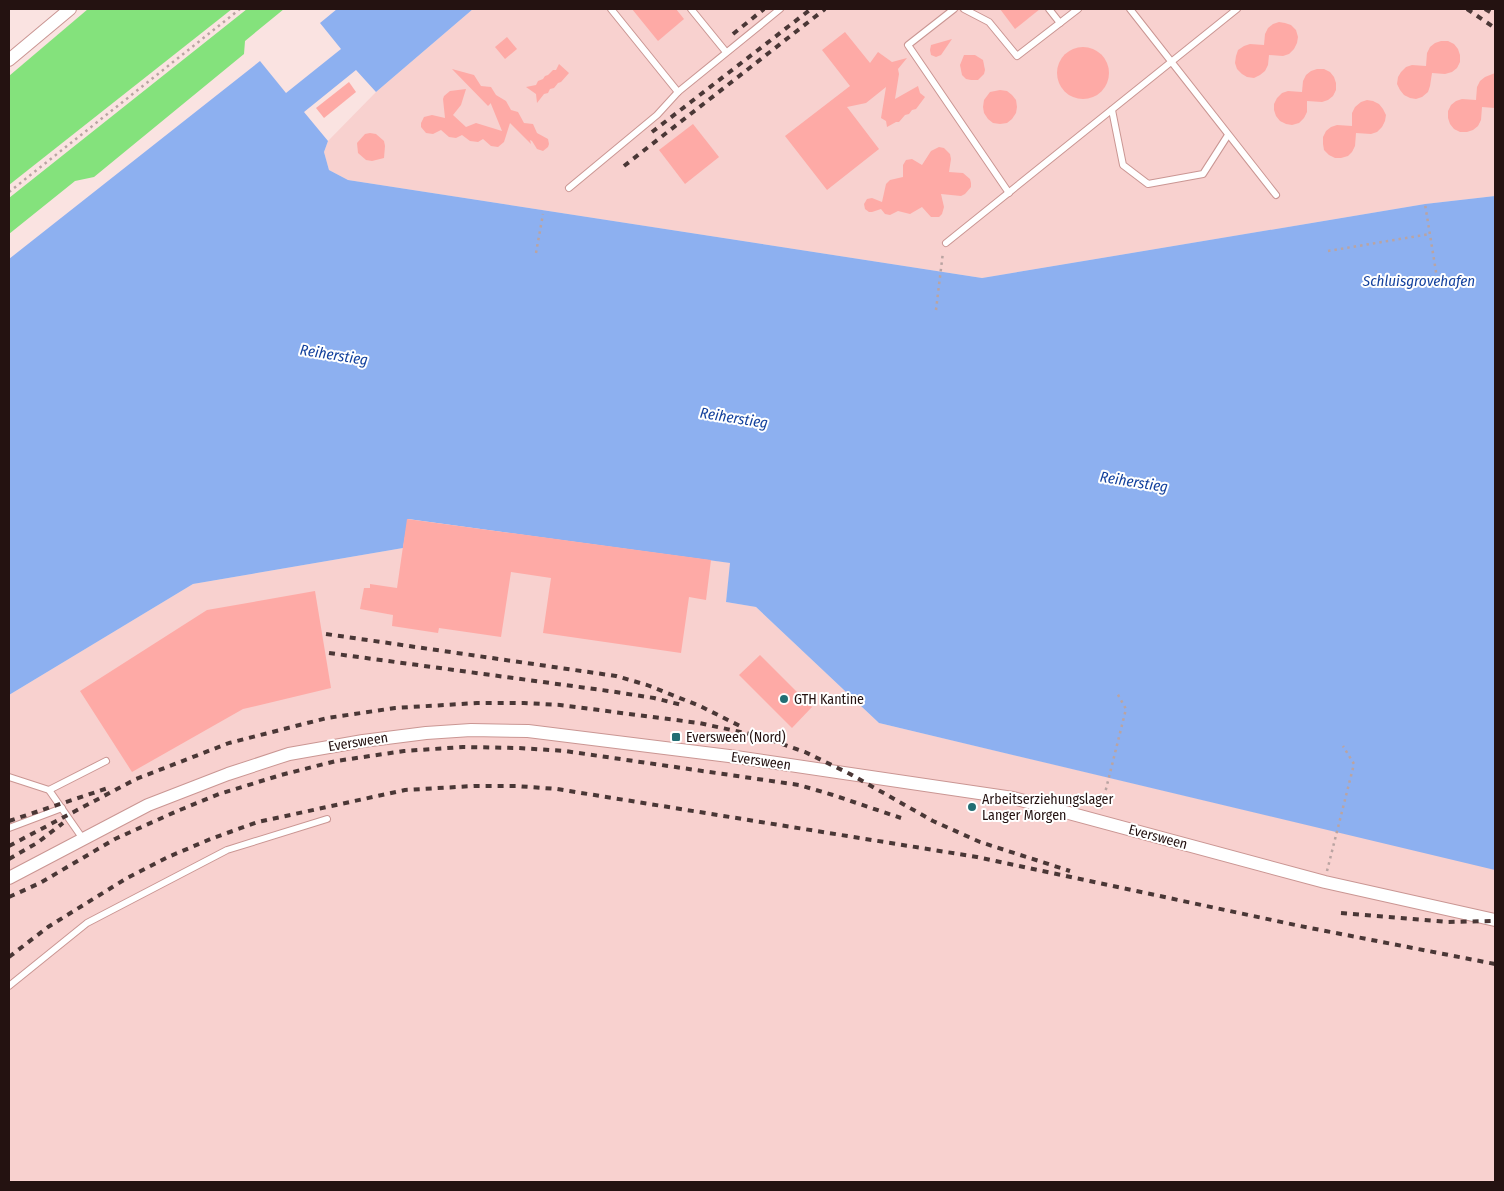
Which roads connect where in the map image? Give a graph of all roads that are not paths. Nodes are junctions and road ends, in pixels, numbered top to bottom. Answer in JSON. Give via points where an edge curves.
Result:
{"nodes":[{"id":1,"x":70,"y":9,"type":"edge"},
{"id":2,"x":611,"y":9,"type":"edge"},
{"id":3,"x":691,"y":9,"type":"edge"},
{"id":4,"x":780,"y":9,"type":"edge"},
{"id":5,"x":954,"y":9,"type":"edge"},
{"id":6,"x":964,"y":9,"type":"edge"},
{"id":7,"x":1049,"y":9,"type":"edge"},
{"id":8,"x":1078,"y":9,"type":"edge"},
{"id":9,"x":1130,"y":9,"type":"edge"},
{"id":10,"x":1237,"y":9,"type":"edge"},
{"id":11,"x":1060,"y":23,"type":"junction"},
{"id":12,"x":726,"y":52,"type":"junction"},
{"id":13,"x":9,"y":60,"type":"edge"},
{"id":14,"x":1172,"y":61,"type":"junction"},
{"id":15,"x":678,"y":92,"type":"junction"},
{"id":16,"x":1112,"y":110,"type":"junction"},
{"id":17,"x":1228,"y":135,"type":"junction"},
{"id":18,"x":569,"y":188,"type":"dead end"},
{"id":19,"x":1009,"y":192,"type":"junction"},
{"id":20,"x":1276,"y":195,"type":"dead end"},
{"id":21,"x":946,"y":243,"type":"dead end"},
{"id":22,"x":106,"y":761,"type":"dead end"},
{"id":23,"x":9,"y":777,"type":"edge"},
{"id":24,"x":49,"y":790,"type":"junction"},
{"id":25,"x":62,"y":808,"type":"junction"},
{"id":26,"x":327,"y":819,"type":"dead end"},
{"id":27,"x":9,"y":828,"type":"edge"},
{"id":28,"x":83,"y":839,"type":"junction"},
{"id":29,"x":9,"y":878,"type":"edge"},
{"id":30,"x":1495,"y":920,"type":"edge"},
{"id":31,"x":9,"y":986,"type":"edge"}],
"edges":[{"from":1,"to":13,"type":"street"},
{"from":2,"to":15,"type":"lane"},
{"from":3,"to":12,"type":"lane"},
{"from":4,"to":12,"type":"lane"},
{"from":5,"to":19,"type":"lane","via":[[908,45]]},
{"from":6,"to":11,"type":"lane","via":[[989,22],[1017,56]]},
{"from":7,"to":11,"type":"lane"},
{"from":8,"to":11,"type":"lane"},
{"from":9,"to":14,"type":"lane"},
{"from":10,"to":14,"type":"lane"},
{"from":12,"to":15,"type":"lane"},
{"from":14,"to":16,"type":"lane"},
{"from":14,"to":17,"type":"lane"},
{"from":15,"to":18,"type":"lane","via":[[657,115]]},
{"from":16,"to":17,"type":"lane","via":[[1123,165],[1148,184],[1203,174]]},
{"from":16,"to":19,"type":"lane"},
{"from":17,"to":20,"type":"lane"},
{"from":19,"to":21,"type":"lane"},
{"from":22,"to":24,"type":"lane"},
{"from":23,"to":24,"type":"lane"},
{"from":24,"to":25,"type":"lane"},
{"from":25,"to":27,"type":"lane"},
{"from":25,"to":28,"type":"lane"},
{"from":26,"to":31,"type":"lane","via":[[227,850],[87,923]]},
{"from":28,"to":29,"type":"street","name":"Eversween"},
{"from":28,"to":30,"type":"street","name":"Eversween","via":[[148,805],[289,754],[426,733],[528,731],[1013,798],[1325,882]]}]}
